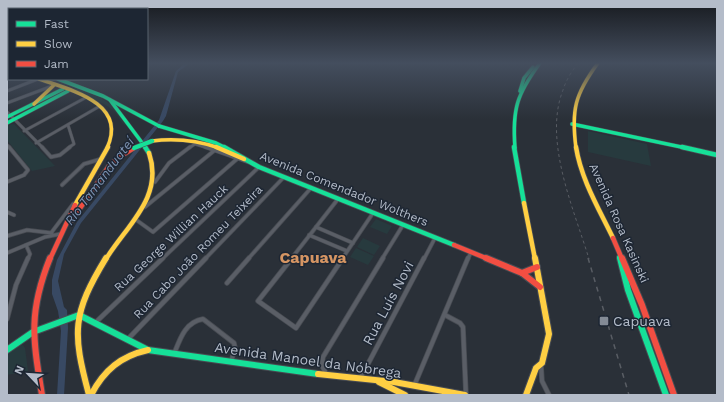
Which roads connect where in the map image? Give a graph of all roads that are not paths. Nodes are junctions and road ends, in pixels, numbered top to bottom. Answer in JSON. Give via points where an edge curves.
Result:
{"nodes":[{"id":1,"x":32,"y":82,"type":"edge"},
{"id":2,"x":46,"y":82,"type":"edge"},
{"id":3,"x":65,"y":82,"type":"edge"},
{"id":4,"x":525,"y":82,"type":"edge"},
{"id":5,"x":584,"y":82,"type":"edge"},
{"id":6,"x":54,"y":85,"type":"junction"},
{"id":7,"x":78,"y":87,"type":"junction"},
{"id":8,"x":66,"y":90,"type":"junction"},
{"id":9,"x":7,"y":91,"type":"edge"},
{"id":10,"x":85,"y":98,"type":"junction"},
{"id":11,"x":110,"y":100,"type":"junction"},
{"id":12,"x":7,"y":103,"type":"edge"},
{"id":13,"x":34,"y":104,"type":"junction"},
{"id":14,"x":100,"y":106,"type":"junction"},
{"id":15,"x":10,"y":116,"type":"edge"},
{"id":16,"x":7,"y":123,"type":"edge"},
{"id":17,"x":572,"y":124,"type":"junction"},
{"id":18,"x":68,"y":125,"type":"junction"},
{"id":19,"x":24,"y":131,"type":"junction"},
{"id":20,"x":36,"y":143,"type":"junction"},
{"id":21,"x":7,"y":145,"type":"edge"},
{"id":22,"x":216,"y":149,"type":"junction"},
{"id":23,"x":717,"y":155,"type":"edge"},
{"id":24,"x":101,"y":159,"type":"junction"},
{"id":25,"x":241,"y":159,"type":"junction"},
{"id":26,"x":259,"y":167,"type":"junction"},
{"id":27,"x":284,"y":177,"type":"junction"},
{"id":28,"x":7,"y":182,"type":"edge"},
{"id":29,"x":62,"y":185,"type":"dead end"},
{"id":30,"x":152,"y":187,"type":"junction"},
{"id":31,"x":310,"y":188,"type":"junction"},
{"id":32,"x":338,"y":199,"type":"junction"},
{"id":33,"x":78,"y":201,"type":"junction"},
{"id":34,"x":141,"y":210,"type":"junction"},
{"id":35,"x":7,"y":212,"type":"edge"},
{"id":36,"x":373,"y":213,"type":"junction"},
{"id":37,"x":14,"y":215,"type":"dead end"},
{"id":38,"x":134,"y":219,"type":"junction"},
{"id":39,"x":404,"y":225,"type":"junction"},
{"id":40,"x":316,"y":227,"type":"junction"},
{"id":41,"x":63,"y":232,"type":"junction"},
{"id":42,"x":50,"y":234,"type":"junction"},
{"id":43,"x":309,"y":235,"type":"junction"},
{"id":44,"x":7,"y":236,"type":"edge"},
{"id":45,"x":434,"y":238,"type":"junction"},
{"id":46,"x":353,"y":243,"type":"junction"},
{"id":47,"x":26,"y":245,"type":"junction"},
{"id":48,"x":618,"y":250,"type":"junction"},
{"id":49,"x":347,"y":251,"type":"junction"},
{"id":50,"x":470,"y":252,"type":"junction"},
{"id":51,"x":7,"y":253,"type":"edge"},
{"id":52,"x":537,"y":267,"type":"junction"},
{"id":53,"x":522,"y":273,"type":"junction"},
{"id":54,"x":228,"y":283,"type":"dead end"},
{"id":55,"x":540,"y":287,"type":"junction"},
{"id":56,"x":79,"y":315,"type":"junction"},
{"id":57,"x":445,"y":315,"type":"junction"},
{"id":58,"x":7,"y":319,"type":"edge"},
{"id":59,"x":96,"y":322,"type":"junction"},
{"id":60,"x":33,"y":332,"type":"junction"},
{"id":61,"x":126,"y":340,"type":"junction"},
{"id":62,"x":7,"y":350,"type":"edge"},
{"id":63,"x":148,"y":350,"type":"junction"},
{"id":64,"x":174,"y":354,"type":"junction"},
{"id":65,"x":231,"y":362,"type":"junction"},
{"id":66,"x":542,"y":363,"type":"junction"},
{"id":67,"x":328,"y":376,"type":"junction"},
{"id":68,"x":360,"y":380,"type":"junction"},
{"id":69,"x":376,"y":381,"type":"junction"},
{"id":70,"x":414,"y":386,"type":"junction"},
{"id":71,"x":42,"y":395,"type":"edge"},
{"id":72,"x":90,"y":395,"type":"edge"},
{"id":73,"x":406,"y":395,"type":"edge"},
{"id":74,"x":465,"y":395,"type":"edge"},
{"id":75,"x":526,"y":395,"type":"edge"},
{"id":76,"x":549,"y":395,"type":"edge"},
{"id":77,"x":666,"y":395,"type":"edge"},
{"id":78,"x":674,"y":395,"type":"edge"}],
"edges":[{"from":1,"to":9,"type":"street"},
{"from":2,"to":6,"type":"main road"},
{"from":3,"to":7,"type":"main road","name":"Avenida Comendador Wolthers"},
{"from":4,"to":52,"type":"main road","via":[[514,116],[515,150]]},
{"from":5,"to":17,"type":"main road","name":"Avenida Rosa Kasinski","via":[[577,91]]},
{"from":6,"to":8,"type":"main road"},
{"from":6,"to":12,"type":"street"},
{"from":6,"to":13,"type":"main road"},
{"from":7,"to":8,"type":"main road"},
{"from":7,"to":11,"type":"main road","name":"Avenida Comendador Wolthers"},
{"from":8,"to":10,"type":"main road"},
{"from":8,"to":13,"type":"main road"},
{"from":8,"to":15,"type":"main road"},
{"from":10,"to":14,"type":"main road"},
{"from":10,"to":19,"type":"street"},
{"from":11,"to":25,"type":"main road","name":"Avenida Comendador Wolthers","via":[[175,133],[217,143]]},
{"from":11,"to":30,"type":"main road","bridge":true,"via":[[151,156]]},
{"from":13,"to":15,"type":"main road"},
{"from":14,"to":18,"type":"street"},
{"from":14,"to":24,"type":"main road","via":[[109,115],[113,126]]},
{"from":15,"to":16,"type":"main road"},
{"from":15,"to":19,"type":"street"},
{"from":17,"to":23,"type":"main road"},
{"from":17,"to":48,"type":"main road","name":"Avenida Rosa Kasinski","via":[[575,146],[585,176]]},
{"from":18,"to":20,"type":"street"},
{"from":18,"to":20,"type":"street","via":[[74,144],[58,156],[50,156]]},
{"from":19,"to":20,"type":"street"},
{"from":21,"to":28,"type":"street","via":[[28,172]]},
{"from":22,"to":25,"type":"main road"},
{"from":22,"to":30,"type":"street","via":[[201,145],[190,146],[169,163]]},
{"from":22,"to":34,"type":"street"},
{"from":22,"to":41,"type":"main road","bridge":true,"via":[[187,138],[160,139],[128,151],[103,172]]},
{"from":24,"to":29,"type":"street","via":[[82,166]]},
{"from":24,"to":33,"type":"main road"},
{"from":25,"to":26,"type":"main road","name":"Avenida Comendador Wolthers"},
{"from":25,"to":38,"type":"street","via":[[153,232]]},
{"from":26,"to":27,"type":"main road","name":"Avenida Comendador Wolthers"},
{"from":26,"to":59,"type":"street","name":"Rua George Willian Hauck"},
{"from":27,"to":31,"type":"main road","name":"Avenida Comendador Wolthers"},
{"from":27,"to":61,"type":"street","name":"Rua Cabo João Romeu Teixeira"},
{"from":30,"to":34,"type":"main road"},
{"from":31,"to":32,"type":"main road","name":"Avenida Comendador Wolthers"},
{"from":31,"to":54,"type":"street"},
{"from":32,"to":36,"type":"main road","name":"Avenida Comendador Wolthers"},
{"from":32,"to":40,"type":"street"},
{"from":33,"to":41,"type":"main road"},
{"from":33,"to":42,"type":"street","via":[[66,211]]},
{"from":34,"to":38,"type":"main road"},
{"from":35,"to":37,"type":"street"},
{"from":36,"to":39,"type":"main road","name":"Avenida Comendador Wolthers"},
{"from":36,"to":46,"type":"street"},
{"from":38,"to":56,"type":"main road","via":[[94,279]]},
{"from":39,"to":45,"type":"main road","name":"Avenida Comendador Wolthers"},
{"from":39,"to":67,"type":"street","via":[[323,357],[322,366]]},
{"from":40,"to":43,"type":"street"},
{"from":40,"to":46,"type":"street"},
{"from":41,"to":42,"type":"street"},
{"from":41,"to":60,"type":"main road","via":[[48,264],[37,297]]},
{"from":42,"to":44,"type":"street","via":[[23,231]]},
{"from":42,"to":47,"type":"street"},
{"from":43,"to":49,"type":"street"},
{"from":43,"to":49,"type":"street","via":[[258,301],[296,328]]},
{"from":45,"to":50,"type":"main road","name":"Avenida Comendador Wolthers"},
{"from":45,"to":68,"type":"street","name":"Rua Luís Novi"},
{"from":46,"to":49,"type":"street"},
{"from":47,"to":51,"type":"street"},
{"from":47,"to":58,"type":"street","via":[[30,254],[16,285]]},
{"from":48,"to":77,"type":"main road","via":[[623,275]]},
{"from":48,"to":78,"type":"main road","name":"Avenida Rosa Kasinski","via":[[630,274]]},
{"from":50,"to":53,"type":"main road","name":"Avenida Comendador Wolthers"},
{"from":50,"to":57,"type":"street"},
{"from":52,"to":53,"type":"main road"},
{"from":52,"to":55,"type":"main road"},
{"from":53,"to":55,"type":"main road","name":"Avenida Comendador Wolthers"},
{"from":55,"to":66,"type":"main road","via":[[549,334]]},
{"from":56,"to":59,"type":"main road"},
{"from":56,"to":60,"type":"main road"},
{"from":56,"to":72,"type":"main road","via":[[78,343]]},
{"from":57,"to":70,"type":"street"},
{"from":57,"to":74,"type":"street","via":[[463,327]]},
{"from":59,"to":61,"type":"main road"},
{"from":60,"to":62,"type":"main road"},
{"from":60,"to":71,"type":"main road"},
{"from":61,"to":63,"type":"main road"},
{"from":63,"to":64,"type":"main road","name":"Avenida Manoel da Nóbrega"},
{"from":63,"to":72,"type":"main road","via":[[127,354],[107,367]]},
{"from":64,"to":65,"type":"main road","name":"Avenida Manoel da Nóbrega"},
{"from":64,"to":65,"type":"street","via":[[186,328],[194,321],[203,319],[234,343]]},
{"from":65,"to":67,"type":"main road","name":"Avenida Manoel da Nóbrega"},
{"from":66,"to":75,"type":"main road","via":[[536,368]]},
{"from":66,"to":76,"type":"street","via":[[540,373]]},
{"from":67,"to":68,"type":"main road","name":"Avenida Manoel da Nóbrega"},
{"from":68,"to":69,"type":"main road","name":"Avenida Manoel da Nóbrega"},
{"from":69,"to":70,"type":"main road","name":"Avenida Manoel da Nóbrega"},
{"from":69,"to":73,"type":"main road"},
{"from":70,"to":74,"type":"main road","name":"Avenida Manoel da Nóbrega"}]}
